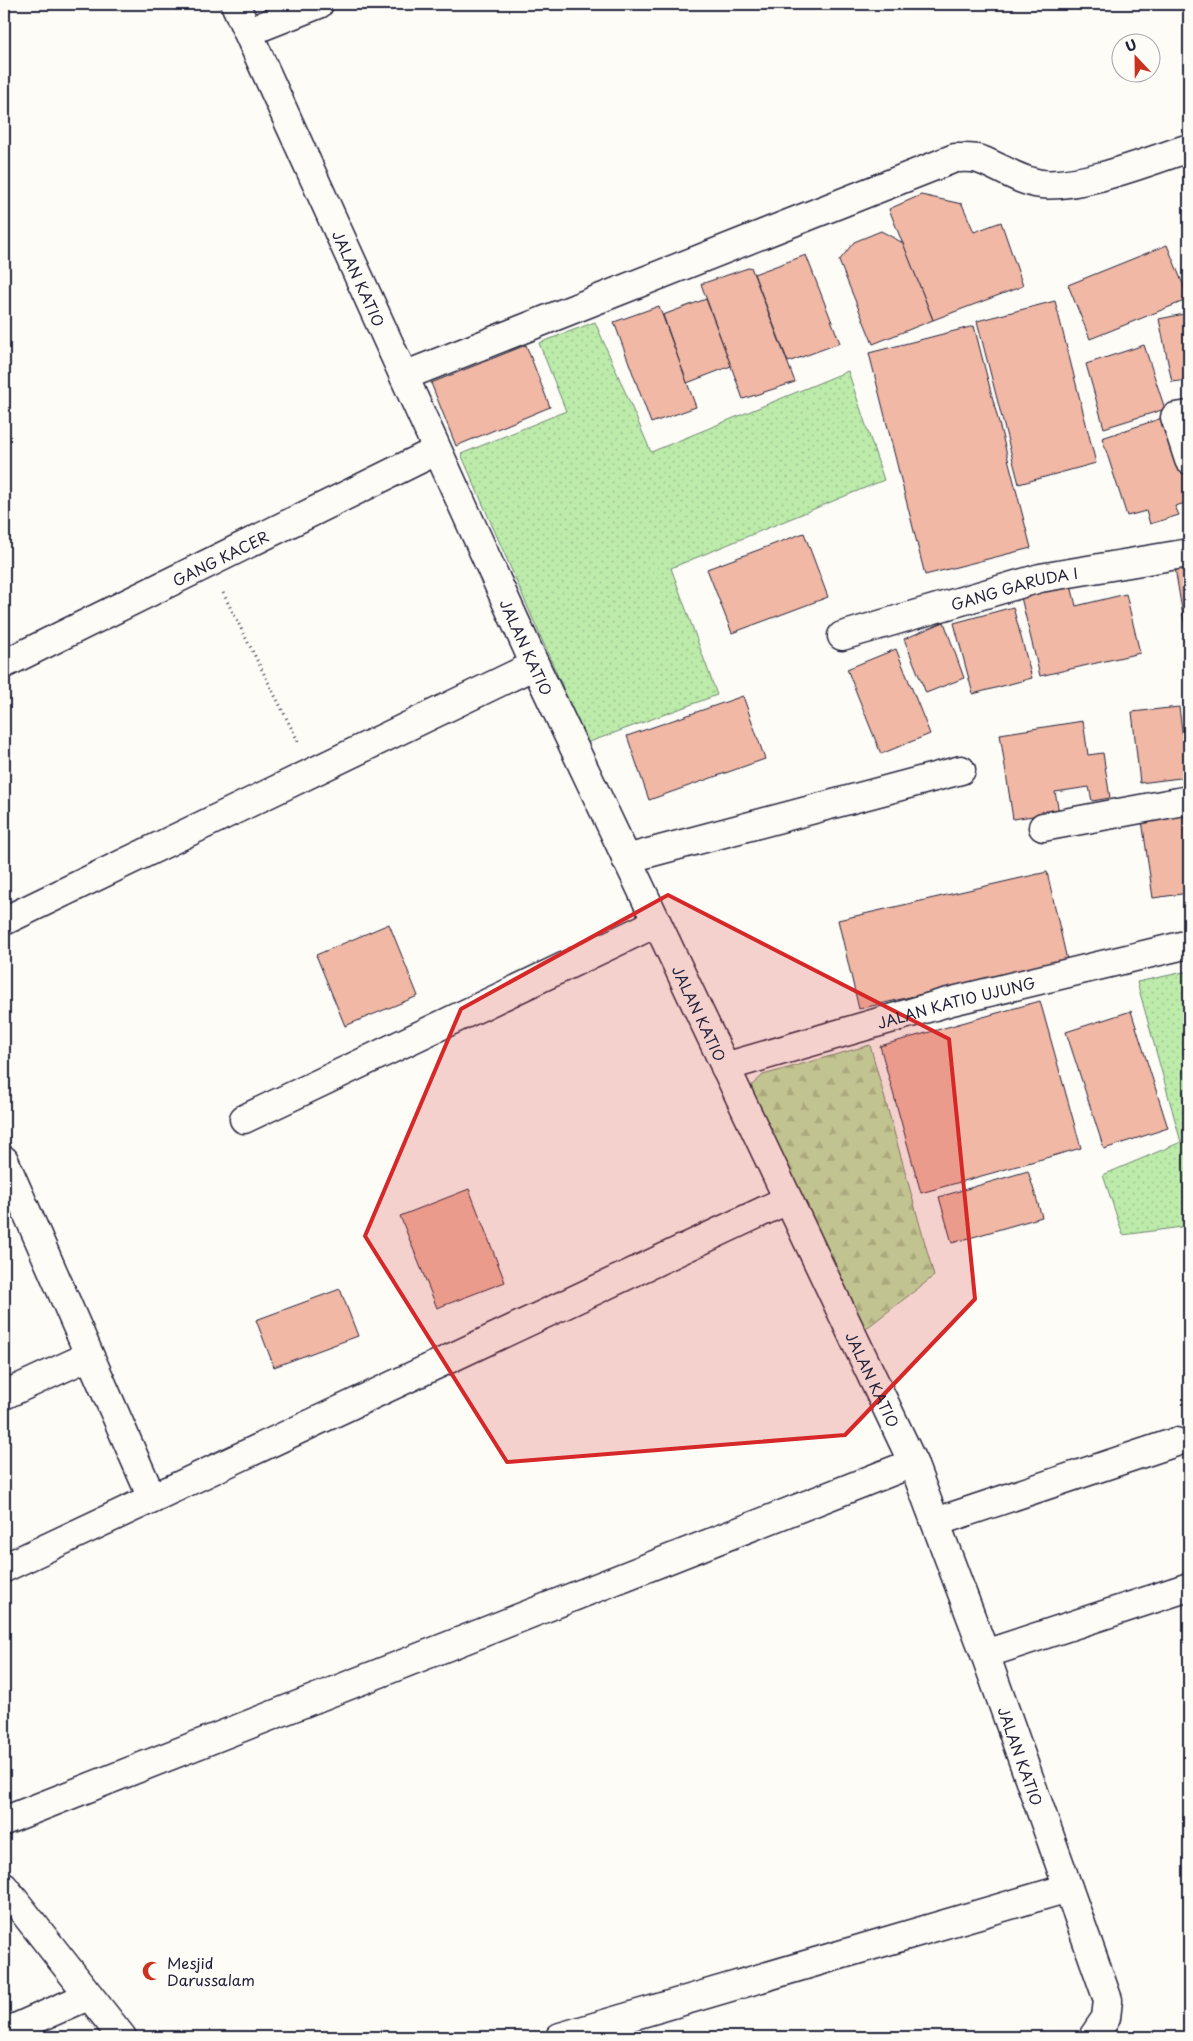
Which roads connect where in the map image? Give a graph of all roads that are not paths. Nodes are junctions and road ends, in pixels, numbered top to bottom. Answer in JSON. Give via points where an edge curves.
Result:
{"nodes":[{"id":1,"x":235,"y":4,"type":"edge"},
{"id":2,"x":319,"y":4,"type":"edge"},
{"id":3,"x":248,"y":32,"type":"junction"},
{"id":4,"x":1189,"y":148,"type":"edge"},
{"id":5,"x":404,"y":376,"type":"junction"},
{"id":6,"x":1182,"y":416,"type":"edge"},
{"id":7,"x":436,"y":451,"type":"junction"},
{"id":8,"x":1189,"y":460,"type":"edge"},
{"id":9,"x":1189,"y":553,"type":"edge"},
{"id":10,"x":842,"y":636,"type":"dead end"},
{"id":11,"x":4,"y":664,"type":"edge"},
{"id":12,"x":535,"y":665,"type":"junction"},
{"id":13,"x":960,"y":770,"type":"dead end"},
{"id":14,"x":1189,"y":800,"type":"edge"},
{"id":15,"x":1042,"y":827,"type":"dead end"},
{"id":16,"x":626,"y":859,"type":"junction"},
{"id":17,"x":4,"y":921,"type":"edge"},
{"id":18,"x":656,"y":923,"type":"junction"},
{"id":19,"x":1189,"y":944,"type":"edge"},
{"id":20,"x":725,"y":1066,"type":"junction"},
{"id":21,"x":244,"y":1119,"type":"dead end"},
{"id":22,"x":4,"y":1160,"type":"edge"},
{"id":23,"x":787,"y":1200,"type":"junction"},
{"id":24,"x":12,"y":1201,"type":"edge"},
{"id":25,"x":89,"y":1356,"type":"junction"},
{"id":26,"x":4,"y":1395,"type":"edge"},
{"id":27,"x":1176,"y":1442,"type":"dead end"},
{"id":28,"x":913,"y":1463,"type":"junction"},
{"id":29,"x":152,"y":1498,"type":"junction"},
{"id":30,"x":936,"y":1522,"type":"junction"},
{"id":31,"x":4,"y":1568,"type":"edge"},
{"id":32,"x":1189,"y":1587,"type":"edge"},
{"id":33,"x":985,"y":1654,"type":"junction"},
{"id":34,"x":4,"y":1821,"type":"edge"},
{"id":35,"x":4,"y":1887,"type":"edge"},
{"id":36,"x":1068,"y":1888,"type":"junction"},
{"id":37,"x":88,"y":1996,"type":"junction"},
{"id":38,"x":4,"y":2033,"type":"edge"},
{"id":39,"x":122,"y":2037,"type":"edge"},
{"id":40,"x":560,"y":2037,"type":"edge"},
{"id":41,"x":1093,"y":2037,"type":"edge"}],
"edges":[{"from":1,"to":3,"type":"street","name":"JALAN KATIO"},
{"from":2,"to":3,"type":"street"},
{"from":3,"to":5,"type":"street","name":"JALAN KATIO"},
{"from":4,"to":5,"type":"street","via":[[1068,183],[1042,184],[1020,178],[979,159],[955,158]]},
{"from":5,"to":7,"type":"street","name":"JALAN KATIO"},
{"from":6,"to":8,"type":"street"},
{"from":7,"to":11,"type":"street","name":"GANG KACER"},
{"from":7,"to":12,"type":"street","name":"JALAN KATIO"},
{"from":9,"to":10,"type":"street","name":"GANG GARUDA I","via":[[1040,578]]},
{"from":12,"to":16,"type":"street","name":"JALAN KATIO"},
{"from":12,"to":17,"type":"street"},
{"from":13,"to":16,"type":"street"},
{"from":14,"to":15,"type":"street"},
{"from":16,"to":18,"type":"street","name":"JALAN KATIO"},
{"from":18,"to":20,"type":"street","name":"JALAN KATIO"},
{"from":18,"to":21,"type":"street"},
{"from":19,"to":20,"type":"street","name":"JALAN KATIO UJUNG","via":[[948,1002]]},
{"from":20,"to":23,"type":"street","name":"JALAN KATIO"},
{"from":22,"to":24,"type":"street"},
{"from":23,"to":28,"type":"street","name":"JALAN KATIO"},
{"from":23,"to":29,"type":"street"},
{"from":24,"to":25,"type":"street"},
{"from":25,"to":26,"type":"street"},
{"from":25,"to":29,"type":"street"},
{"from":27,"to":30,"type":"street"},
{"from":28,"to":30,"type":"street","name":"JALAN KATIO"},
{"from":28,"to":34,"type":"street"},
{"from":29,"to":31,"type":"street"},
{"from":30,"to":33,"type":"street","name":"JALAN KATIO"},
{"from":32,"to":33,"type":"street"},
{"from":33,"to":36,"type":"street","name":"JALAN KATIO"},
{"from":35,"to":37,"type":"street"},
{"from":36,"to":40,"type":"street"},
{"from":36,"to":41,"type":"street","name":"JALAN KATIO","via":[[1108,2000],[1106,2018]]},
{"from":37,"to":38,"type":"street"},
{"from":37,"to":39,"type":"street"}]}
